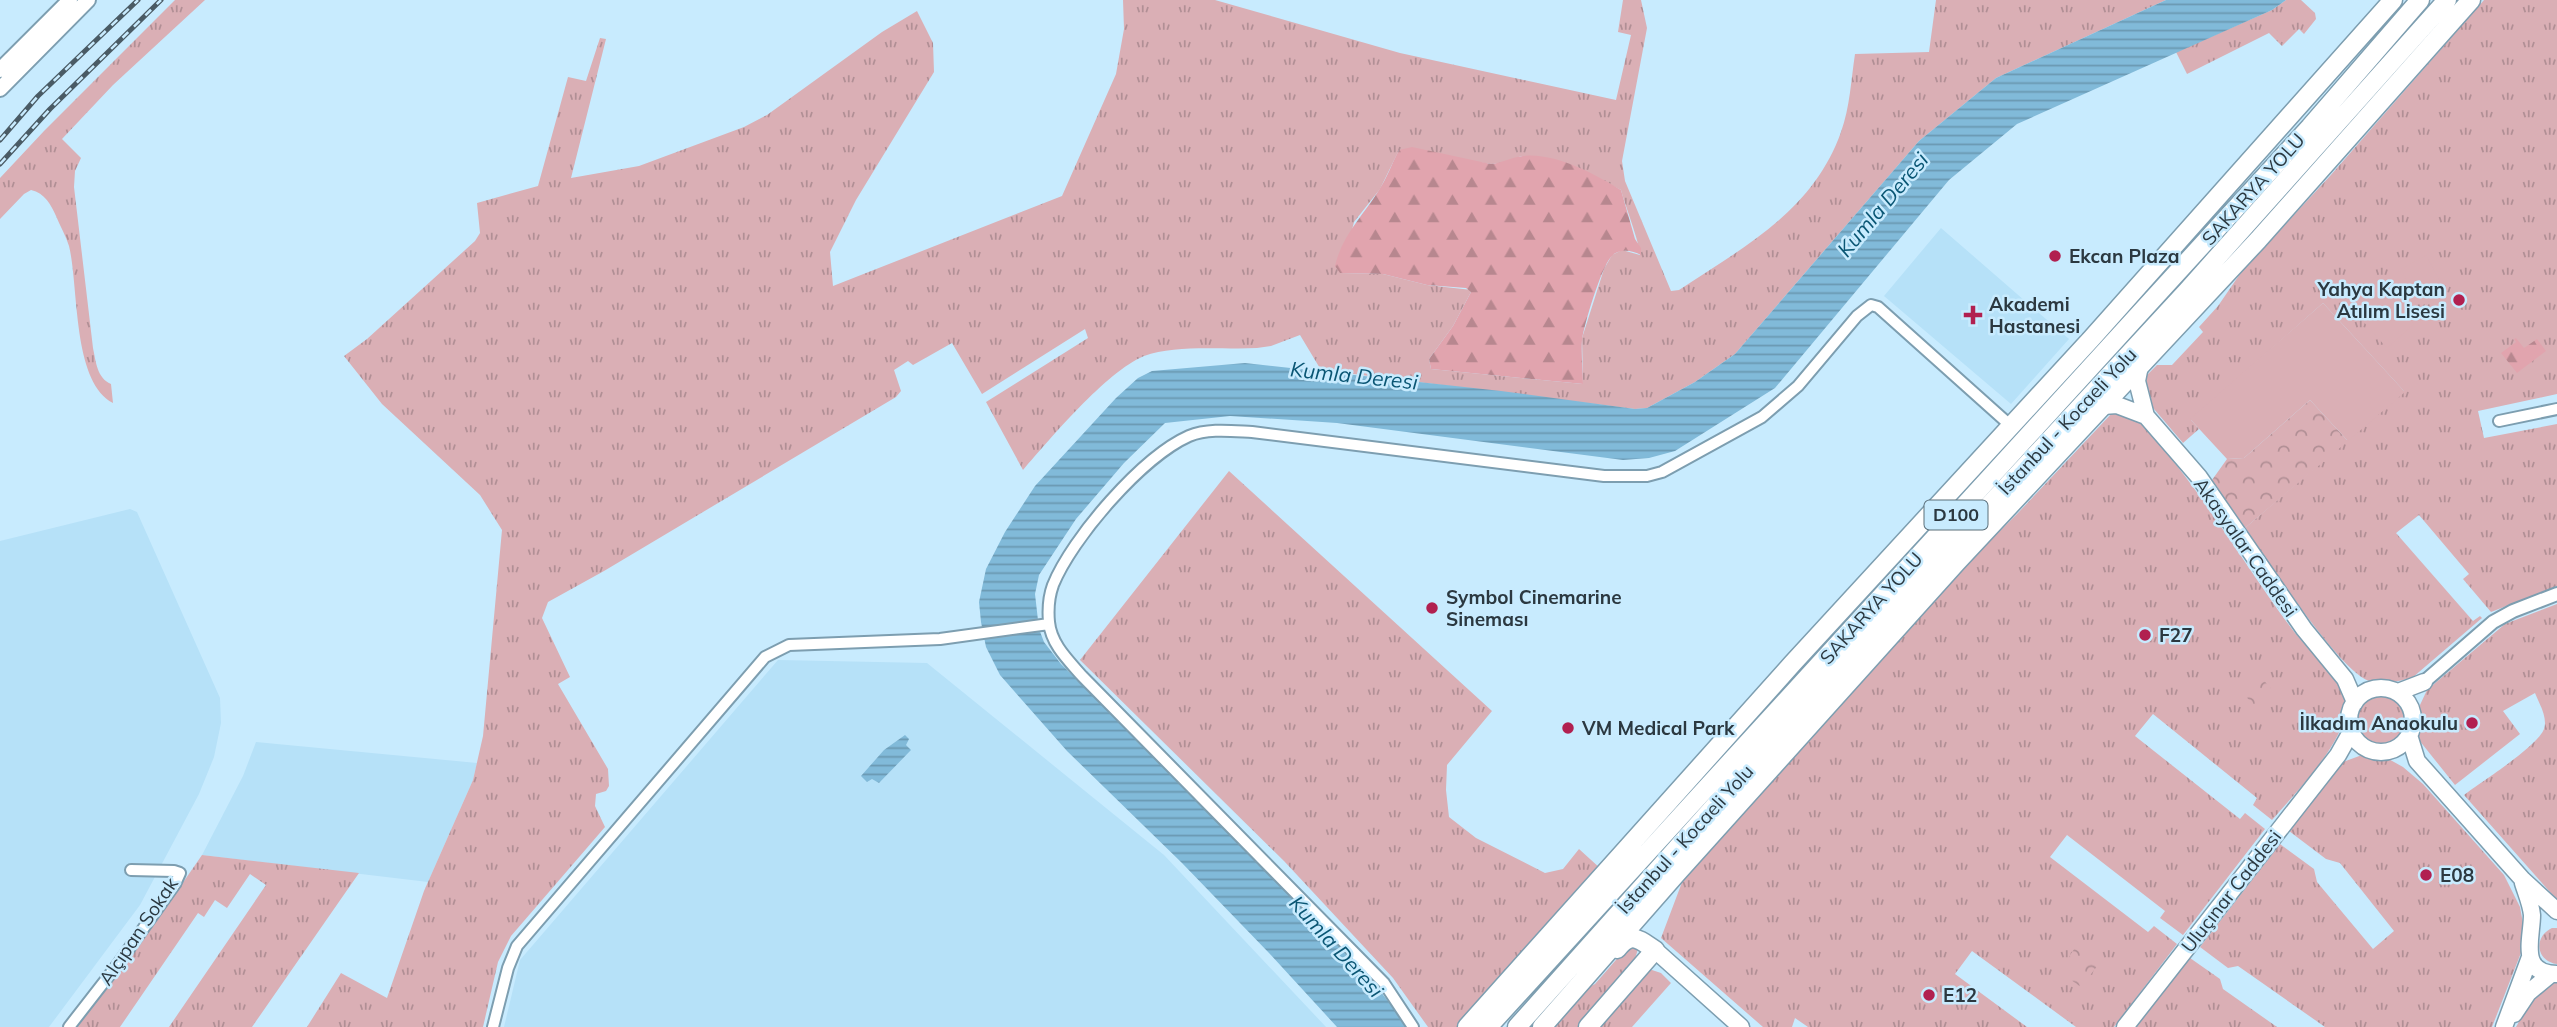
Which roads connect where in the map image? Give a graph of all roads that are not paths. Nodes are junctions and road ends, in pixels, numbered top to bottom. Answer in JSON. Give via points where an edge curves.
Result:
{"nodes":[{"id":1,"x":70,"y":0,"type":"edge"},
{"id":2,"x":88,"y":0,"type":"edge"},
{"id":3,"x":2393,"y":0,"type":"edge"},
{"id":4,"x":2410,"y":0,"type":"edge"},
{"id":5,"x":2420,"y":0,"type":"edge"},
{"id":6,"x":2447,"y":0,"type":"edge"},
{"id":7,"x":2471,"y":0,"type":"edge"},
{"id":8,"x":2371,"y":56,"type":"junction"},
{"id":9,"x":0,"y":70,"type":"edge"},
{"id":10,"x":0,"y":89,"type":"edge"},
{"id":11,"x":2341,"y":147,"type":"junction"},
{"id":12,"x":2187,"y":291,"type":"junction"},
{"id":13,"x":2140,"y":366,"type":"junction"},
{"id":14,"x":2103,"y":406,"type":"junction"},
{"id":15,"x":2557,"y":410,"type":"edge"},
{"id":16,"x":2146,"y":415,"type":"junction"},
{"id":17,"x":2499,"y":421,"type":"dead end"},
{"id":18,"x":2011,"y":426,"type":"junction"},
{"id":19,"x":2557,"y":594,"type":"edge"},
{"id":20,"x":1046,"y":624,"type":"junction"},
{"id":21,"x":2346,"y":679,"type":"junction"},
{"id":22,"x":2424,"y":682,"type":"junction"},
{"id":23,"x":2369,"y":689,"type":"junction"},
{"id":24,"x":2398,"y":692,"type":"junction"},
{"id":25,"x":2355,"y":702,"type":"junction"},
{"id":26,"x":2410,"y":705,"type":"junction"},
{"id":27,"x":2351,"y":732,"type":"junction"},
{"id":28,"x":2409,"y":735,"type":"junction"},
{"id":29,"x":2361,"y":746,"type":"junction"},
{"id":30,"x":2392,"y":750,"type":"junction"},
{"id":31,"x":2338,"y":755,"type":"junction"},
{"id":32,"x":2417,"y":761,"type":"junction"},
{"id":33,"x":131,"y":870,"type":"dead end"},
{"id":34,"x":2522,"y":880,"type":"junction"},
{"id":35,"x":1651,"y":902,"type":"junction"},
{"id":36,"x":2557,"y":911,"type":"edge"},
{"id":37,"x":2557,"y":917,"type":"edge"},
{"id":38,"x":2530,"y":935,"type":"junction"},
{"id":39,"x":1655,"y":950,"type":"junction"},
{"id":40,"x":2530,"y":957,"type":"junction"},
{"id":41,"x":2554,"y":974,"type":"edge"},
{"id":42,"x":1580,"y":984,"type":"junction"},
{"id":43,"x":69,"y":1027,"type":"edge"},
{"id":44,"x":493,"y":1027,"type":"edge"},
{"id":45,"x":1413,"y":1027,"type":"edge"},
{"id":46,"x":1467,"y":1027,"type":"edge"},
{"id":47,"x":1488,"y":1027,"type":"edge"},
{"id":48,"x":1517,"y":1027,"type":"edge"},
{"id":49,"x":1542,"y":1027,"type":"edge"},
{"id":50,"x":1588,"y":1027,"type":"edge"},
{"id":51,"x":1741,"y":1027,"type":"edge"},
{"id":52,"x":2125,"y":1027,"type":"edge"}],
"edges":[{"from":1,"to":9,"type":"main road"},
{"from":2,"to":10,"type":"main road"},
{"from":3,"to":18,"type":"highway"},
{"from":4,"to":8,"type":"highway"},
{"from":5,"to":8,"type":"highway","name":"SAKARYA YOLU","number":"D100"},
{"from":6,"to":12,"type":"highway","name":"İstanbul - Kocaeli Yolu","number":"D100"},
{"from":7,"to":11,"type":"highway"},
{"from":8,"to":47,"type":"highway","name":"SAKARYA YOLU","number":"D100"},
{"from":11,"to":12,"type":"highway"},
{"from":11,"to":13,"type":"highway"},
{"from":12,"to":48,"type":"highway","name":"İstanbul - Kocaeli Yolu","number":"D100","via":[[1811,698]]},
{"from":13,"to":14,"type":"highway"},
{"from":13,"to":16,"type":"main road","via":[[2137,381]]},
{"from":14,"to":16,"type":"main road","via":[[2117,405]]},
{"from":14,"to":35,"type":"highway"},
{"from":15,"to":17,"type":"street"},
{"from":16,"to":21,"type":"main road","name":"Akasyalar Caddesi","via":[[2199,477],[2304,629]]},
{"from":18,"to":20,"type":"street","via":[[1871,305],[1782,402],[1720,442],[1647,477],[1604,476],[1252,432],[1211,431],[1172,444],[1087,528],[1053,587]]},
{"from":18,"to":46,"type":"highway"},
{"from":19,"to":22,"type":"street","via":[[2493,622]]},
{"from":20,"to":44,"type":"street","via":[[940,639],[789,645],[765,657],[517,946]]},
{"from":20,"to":45,"type":"street","via":[[1082,676],[1384,983]]},
{"from":21,"to":23,"type":"main road"},
{"from":21,"to":25,"type":"main road"},
{"from":22,"to":24,"type":"main road"},
{"from":22,"to":26,"type":"main road"},
{"from":23,"to":24,"type":"main road"},
{"from":23,"to":25,"type":"main road"},
{"from":24,"to":26,"type":"main road"},
{"from":25,"to":27,"type":"main road","via":[[2350,713]]},
{"from":26,"to":28,"type":"main road"},
{"from":27,"to":29,"type":"main road"},
{"from":27,"to":31,"type":"main road","name":"Uluçınar Caddesi"},
{"from":28,"to":30,"type":"main road"},
{"from":28,"to":32,"type":"main road"},
{"from":29,"to":30,"type":"main road"},
{"from":29,"to":31,"type":"main road"},
{"from":30,"to":32,"type":"main road"},
{"from":31,"to":52,"type":"main road","name":"Uluçınar Caddesi"},
{"from":32,"to":34,"type":"main road"},
{"from":33,"to":43,"type":"street","name":"Alçıpan Sokak","via":[[180,873],[155,914]]},
{"from":34,"to":36,"type":"main road"},
{"from":34,"to":38,"type":"main road","via":[[2532,912]]},
{"from":35,"to":39,"type":"highway","via":[[1644,932]]},
{"from":35,"to":42,"type":"highway"},
{"from":37,"to":38,"type":"main road","via":[[2539,923]]},
{"from":38,"to":40,"type":"main road"},
{"from":39,"to":42,"type":"highway","via":[[1628,938]]},
{"from":39,"to":50,"type":"highway"},
{"from":39,"to":51,"type":"main road"},
{"from":40,"to":41,"type":"main road","via":[[2542,971]]},
{"from":40,"to":41,"type":"main road","via":[[2504,1027],[2528,993]]},
{"from":42,"to":49,"type":"highway"}]}
